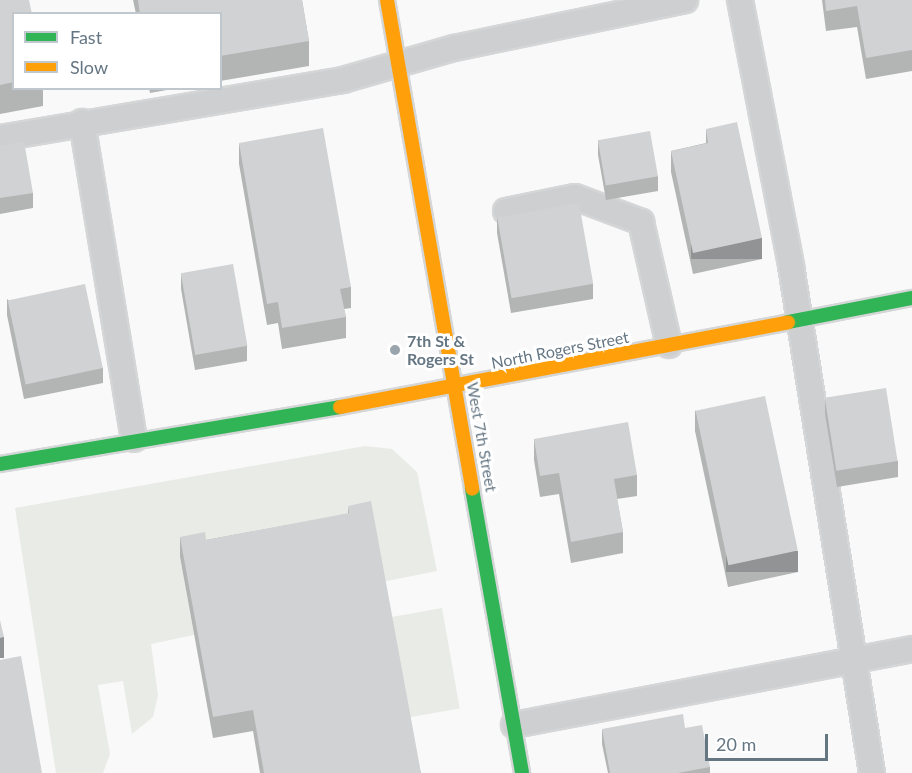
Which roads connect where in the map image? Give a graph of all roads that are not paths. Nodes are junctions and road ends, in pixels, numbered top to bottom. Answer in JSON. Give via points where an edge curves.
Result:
{"nodes":[{"id":1,"x":387,"y":0,"type":"edge"},
{"id":2,"x":685,"y":0,"type":"edge"},
{"id":3,"x":740,"y":0,"type":"edge"},
{"id":4,"x":399,"y":66,"type":"junction"},
{"id":5,"x":82,"y":122,"type":"junction"},
{"id":6,"x":0,"y":138,"type":"edge"},
{"id":7,"x":506,"y":211,"type":"dead end"},
{"id":8,"x":912,"y":298,"type":"edge"},
{"id":9,"x":800,"y":318,"type":"junction"},
{"id":10,"x":669,"y":345,"type":"junction"},
{"id":11,"x":456,"y":387,"type":"junction"},
{"id":12,"x":134,"y":439,"type":"junction"},
{"id":13,"x":0,"y":464,"type":"edge"},
{"id":14,"x":912,"y":649,"type":"edge"},
{"id":15,"x":856,"y":660,"type":"junction"},
{"id":16,"x":514,"y":725,"type":"junction"},
{"id":17,"x":522,"y":773,"type":"edge"},
{"id":18,"x":872,"y":773,"type":"edge"}],
"edges":[{"from":1,"to":4,"type":"street","name":"West 7th Street"},
{"from":2,"to":4,"type":"lane","via":[[454,48]]},
{"from":3,"to":9,"type":"lane"},
{"from":4,"to":5,"type":"lane"},
{"from":4,"to":11,"type":"street","name":"West 7th Street"},
{"from":5,"to":6,"type":"lane"},
{"from":5,"to":12,"type":"lane"},
{"from":7,"to":10,"type":"lane","via":[[575,197],[641,222]]},
{"from":8,"to":9,"type":"street","name":"North Rogers Street"},
{"from":9,"to":10,"type":"street","name":"North Rogers Street"},
{"from":9,"to":15,"type":"lane"},
{"from":10,"to":11,"type":"street","name":"North Rogers Street"},
{"from":11,"to":12,"type":"street","name":"North Rogers Street"},
{"from":11,"to":16,"type":"street","name":"West 7th Street"},
{"from":12,"to":13,"type":"street","name":"North Rogers Street"},
{"from":14,"to":15,"type":"lane"},
{"from":15,"to":16,"type":"lane"},
{"from":15,"to":18,"type":"lane"},
{"from":16,"to":17,"type":"street","name":"West 7th Street"}]}
